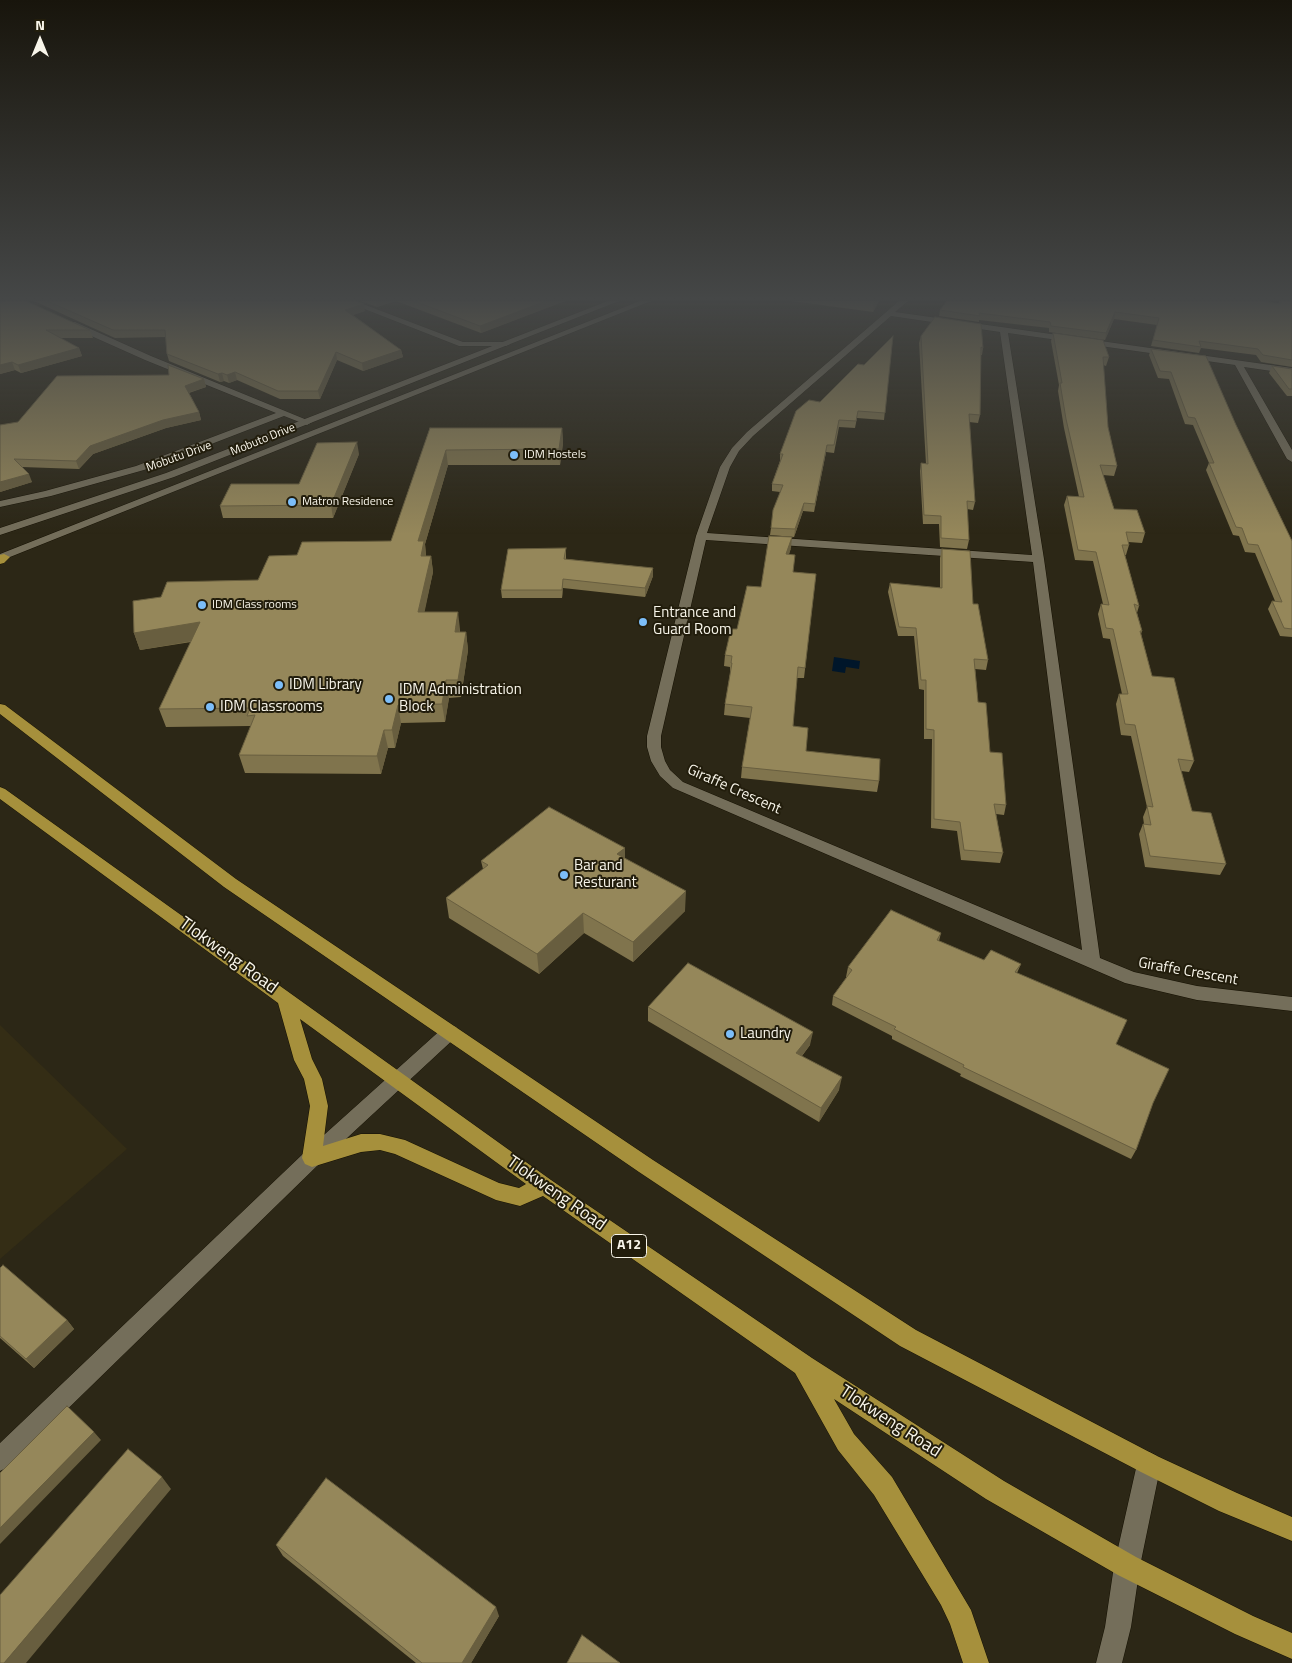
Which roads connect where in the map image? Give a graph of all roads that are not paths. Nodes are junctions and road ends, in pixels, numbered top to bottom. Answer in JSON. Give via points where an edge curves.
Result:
{"nodes":[{"id":1,"x":199,"y":379,"type":"edge"},
{"id":2,"x":418,"y":379,"type":"edge"},
{"id":3,"x":452,"y":379,"type":"edge"},
{"id":4,"x":815,"y":379,"type":"edge"},
{"id":5,"x":1011,"y":379,"type":"edge"},
{"id":6,"x":1247,"y":379,"type":"edge"},
{"id":7,"x":283,"y":413,"type":"junction"},
{"id":8,"x":307,"y":422,"type":"junction"},
{"id":9,"x":1292,"y":459,"type":"edge"},
{"id":10,"x":0,"y":504,"type":"edge"},
{"id":11,"x":0,"y":532,"type":"edge"},
{"id":12,"x":701,"y":536,"type":"junction"},
{"id":13,"x":1,"y":559,"type":"edge"},
{"id":14,"x":1038,"y":559,"type":"junction"},
{"id":15,"x":0,"y":708,"type":"edge"},
{"id":16,"x":0,"y":792,"type":"edge"},
{"id":17,"x":1092,"y":961,"type":"junction"},
{"id":18,"x":286,"y":999,"type":"junction"},
{"id":19,"x":1292,"y":1004,"type":"edge"},
{"id":20,"x":450,"y":1032,"type":"junction"},
{"id":21,"x":398,"y":1079,"type":"junction"},
{"id":22,"x":312,"y":1158,"type":"junction"},
{"id":23,"x":544,"y":1186,"type":"junction"},
{"id":24,"x":804,"y":1366,"type":"junction"},
{"id":25,"x":0,"y":1458,"type":"edge"},
{"id":26,"x":1149,"y":1464,"type":"junction"},
{"id":27,"x":1292,"y":1529,"type":"edge"},
{"id":28,"x":1128,"y":1566,"type":"junction"},
{"id":29,"x":1292,"y":1646,"type":"edge"},
{"id":30,"x":976,"y":1663,"type":"edge"},
{"id":31,"x":1109,"y":1663,"type":"edge"}],
"edges":[{"from":1,"to":7,"type":"street"},
{"from":2,"to":8,"type":"street","name":"Mobutu Drive"},
{"from":3,"to":13,"type":"street","name":"Mobuto Drive"},
{"from":4,"to":12,"type":"street","name":"Giraffe Crescent","via":[[735,450],[725,467]]},
{"from":5,"to":14,"type":"street"},
{"from":6,"to":9,"type":"street"},
{"from":7,"to":8,"type":"street"},
{"from":7,"to":10,"type":"street","via":[[140,468]]},
{"from":8,"to":11,"type":"street","name":"Mobutu Drive","via":[[170,474]]},
{"from":12,"to":14,"type":"street"},
{"from":12,"to":17,"type":"street","name":"Giraffe Crescent","via":[[654,736],[658,761],[666,774],[678,785]]},
{"from":14,"to":17,"type":"street"},
{"from":15,"to":20,"type":"main road","via":[[230,883]]},
{"from":16,"to":18,"type":"main road","name":"Tlokweng Road","number":"A12"},
{"from":17,"to":19,"type":"street","name":"Giraffe Crescent","via":[[1131,978],[1197,993]]},
{"from":18,"to":21,"type":"main road","name":"Tlokweng Road","number":"A12"},
{"from":18,"to":22,"type":"main road","via":[[320,1106]]},
{"from":20,"to":21,"type":"street"},
{"from":20,"to":26,"type":"main road","via":[[646,1166],[908,1338]]},
{"from":21,"to":22,"type":"street"},
{"from":21,"to":23,"type":"main road","name":"Tlokweng Road","number":"A12"},
{"from":22,"to":23,"type":"main road","via":[[361,1143],[380,1142],[398,1146],[496,1191],[520,1197]]},
{"from":22,"to":25,"type":"street"},
{"from":23,"to":24,"type":"main road","name":"Tlokweng Road","number":"A12"},
{"from":24,"to":28,"type":"main road","name":"Tlokweng Road","number":"A12","via":[[996,1490]]},
{"from":24,"to":30,"type":"main road","via":[[846,1442],[883,1486],[950,1596],[962,1619]]},
{"from":26,"to":27,"type":"main road"},
{"from":26,"to":28,"type":"street"},
{"from":28,"to":29,"type":"main road","name":"Tlokweng Road","number":"A12"},
{"from":28,"to":31,"type":"street"}]}
